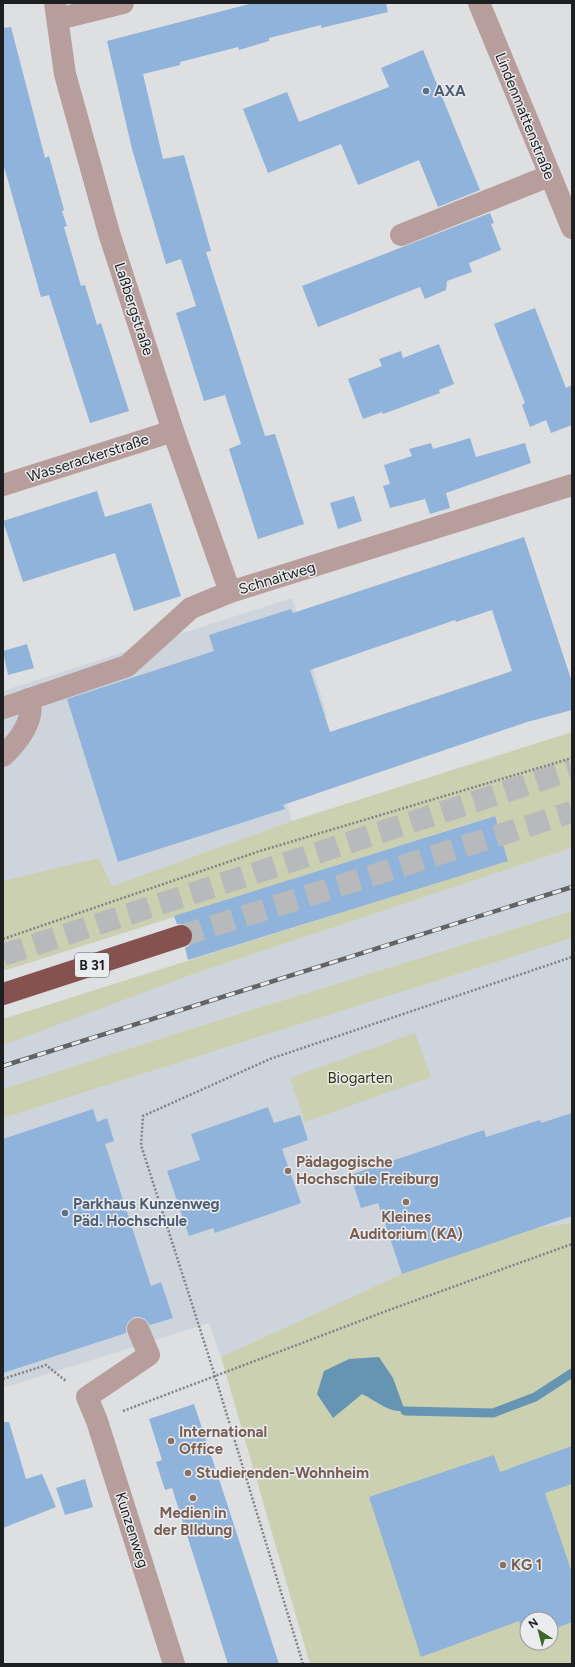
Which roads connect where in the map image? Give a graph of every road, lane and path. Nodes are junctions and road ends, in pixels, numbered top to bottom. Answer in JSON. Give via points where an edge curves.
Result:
{"nodes":[{"id":1,"x":123,"y":3,"type":"edge"},
{"id":2,"x":480,"y":3,"type":"edge"},
{"id":3,"x":56,"y":11,"type":"edge"},
{"id":4,"x":549,"y":176,"type":"junction"},
{"id":5,"x":572,"y":228,"type":"edge"},
{"id":6,"x":401,"y":235,"type":"dead end"},
{"id":7,"x":172,"y":431,"type":"junction"},
{"id":8,"x":3,"y":485,"type":"edge"},
{"id":9,"x":572,"y":485,"type":"edge"},
{"id":10,"x":230,"y":592,"type":"junction"},
{"id":11,"x":29,"y":699,"type":"junction"},
{"id":12,"x":3,"y":708,"type":"edge"},
{"id":13,"x":3,"y":756,"type":"edge"},
{"id":14,"x":572,"y":758,"type":"edge"},
{"id":15,"x":181,"y":936,"type":"tunnel mouth"},
{"id":16,"x":3,"y":939,"type":"edge"},
{"id":17,"x":572,"y":957,"type":"edge"},
{"id":18,"x":3,"y":994,"type":"edge"},
{"id":19,"x":572,"y":1244,"type":"edge"},
{"id":20,"x":138,"y":1329,"type":"dead end"},
{"id":21,"x":215,"y":1376,"type":"junction"},
{"id":22,"x":3,"y":1379,"type":"edge"},
{"id":23,"x":86,"y":1397,"type":"junction"},
{"id":24,"x":97,"y":1421,"type":"junction"},
{"id":25,"x":174,"y":1664,"type":"edge"},
{"id":26,"x":303,"y":1664,"type":"edge"}],
"edges":[{"from":1,"to":3,"type":"street","name":"Laßbergstraße"},
{"from":2,"to":4,"type":"street","name":"Lindenmattenstraße"},
{"from":3,"to":7,"type":"street","name":"Laßbergstraße","via":[[67,81],[109,233]]},
{"from":4,"to":5,"type":"street","name":"Lindenmattenstraße"},
{"from":4,"to":6,"type":"street"},
{"from":7,"to":8,"type":"street","name":"Wasserackerstraße"},
{"from":7,"to":10,"type":"street","name":"Laßbergstraße"},
{"from":9,"to":10,"type":"street","name":"Schnaitweg"},
{"from":10,"to":11,"type":"street","name":"Schnaitweg","via":[[191,608],[128,666]]},
{"from":11,"to":12,"type":"street","name":"Schnaitweg"},
{"from":11,"to":13,"type":"street","via":[[32,706],[29,722]]},
{"from":14,"to":16,"type":"path","via":[[260,851]]},
{"from":15,"to":18,"type":"highway","number":"B 31"},
{"from":17,"to":21,"type":"path","via":[[270,1059],[143,1116],[141,1145]]},
{"from":19,"to":21,"type":"path"},
{"from":20,"to":23,"type":"street","via":[[149,1355]]},
{"from":21,"to":24,"type":"path"},
{"from":21,"to":26,"type":"path"},
{"from":22,"to":23,"type":"path","via":[[46,1365]]},
{"from":23,"to":24,"type":"street","name":"Kunzenweg"},
{"from":24,"to":25,"type":"street","name":"Kunzenweg"}]}
